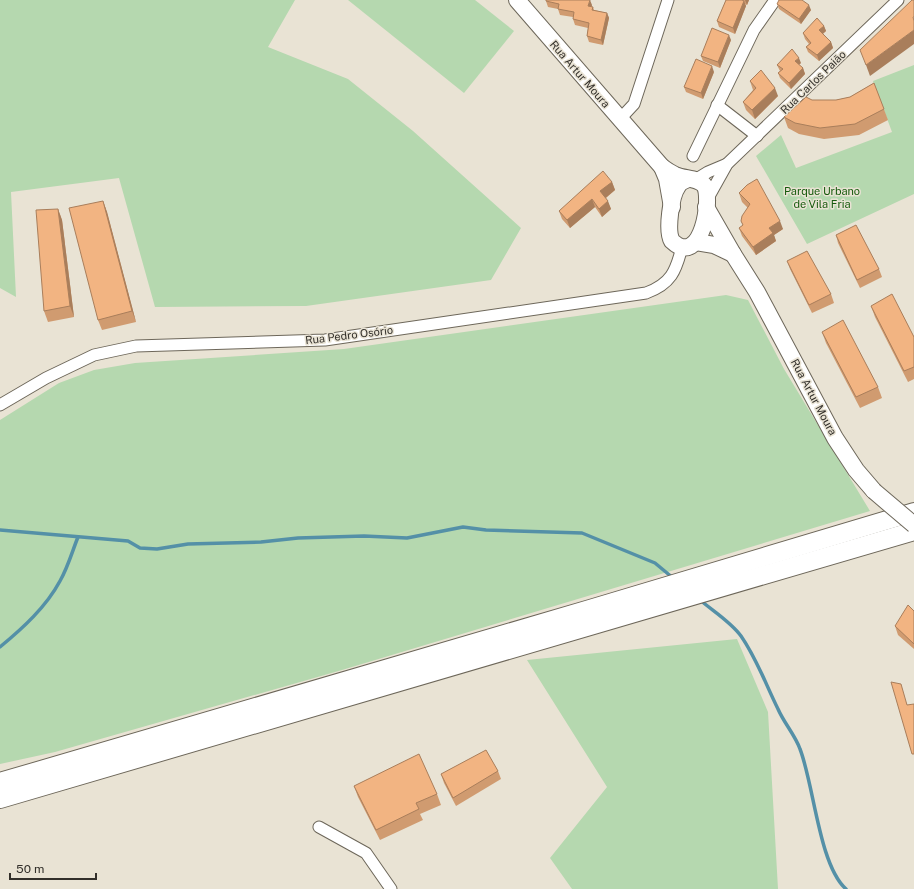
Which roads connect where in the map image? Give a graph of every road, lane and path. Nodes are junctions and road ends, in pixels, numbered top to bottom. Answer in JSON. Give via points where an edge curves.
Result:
{"nodes":[{"id":1,"x":517,"y":0,"type":"edge"},
{"id":2,"x":668,"y":0,"type":"edge"},
{"id":3,"x":775,"y":0,"type":"edge"},
{"id":4,"x":898,"y":0,"type":"edge"},
{"id":5,"x":717,"y":105,"type":"junction"},
{"id":6,"x":620,"y":119,"type":"junction"},
{"id":7,"x":757,"y":136,"type":"junction"},
{"id":8,"x":693,"y":156,"type":"dead end"},
{"id":9,"x":727,"y":164,"type":"junction"},
{"id":10,"x":662,"y":167,"type":"junction"},
{"id":11,"x":692,"y":180,"type":"junction"},
{"id":12,"x":707,"y":202,"type":"junction"},
{"id":13,"x":672,"y":207,"type":"junction"},
{"id":14,"x":689,"y":244,"type":"junction"},
{"id":15,"x":733,"y":254,"type":"junction"},
{"id":16,"x":0,"y":405,"type":"edge"},
{"id":17,"x":914,"y":512,"type":"edge"},
{"id":18,"x":914,"y":525,"type":"edge"},
{"id":19,"x":914,"y":531,"type":"edge"},
{"id":20,"x":0,"y":782,"type":"edge"},
{"id":21,"x":0,"y":799,"type":"edge"},
{"id":22,"x":319,"y":827,"type":"dead end"},
{"id":23,"x":391,"y":889,"type":"edge"}],
"edges":[{"from":1,"to":6,"type":"main road","name":"Rua Artur Moura"},
{"from":2,"to":6,"type":"street","via":[[634,104]]},
{"from":3,"to":5,"type":"street","via":[[754,30]]},
{"from":4,"to":7,"type":"street","name":"Rua Carlos Paião"},
{"from":5,"to":7,"type":"street"},
{"from":5,"to":8,"type":"street"},
{"from":6,"to":10,"type":"main road","name":"Rua Artur Moura"},
{"from":7,"to":9,"type":"street","name":"Rua Carlos Paião"},
{"from":9,"to":11,"type":"street","name":"Rua Carlos Paião"},
{"from":9,"to":12,"type":"street","name":"Rua Carlos Paião"},
{"from":10,"to":11,"type":"main road"},
{"from":10,"to":13,"type":"main road"},
{"from":11,"to":12,"type":"main road","name":"Rua Artur Moura","via":[[704,185]]},
{"from":11,"to":13,"type":"main road","via":[[677,187]]},
{"from":12,"to":14,"type":"main road","via":[[700,237]]},
{"from":12,"to":15,"type":"main road","name":"Rua Artur Moura"},
{"from":13,"to":14,"type":"main road","via":[[668,233],[672,240]]},
{"from":14,"to":15,"type":"main road","via":[[714,245]]},
{"from":14,"to":16,"type":"street","name":"Rua Pedro Osório","via":[[666,283],[646,293],[325,340],[136,346],[94,354]]},
{"from":15,"to":18,"type":"main road","name":"Rua Artur Moura","bridge":true,"via":[[757,292],[835,438],[856,470],[874,491]]},
{"from":17,"to":20,"type":"main road"},
{"from":19,"to":21,"type":"main road"},
{"from":22,"to":23,"type":"street","via":[[366,853]]}]}
